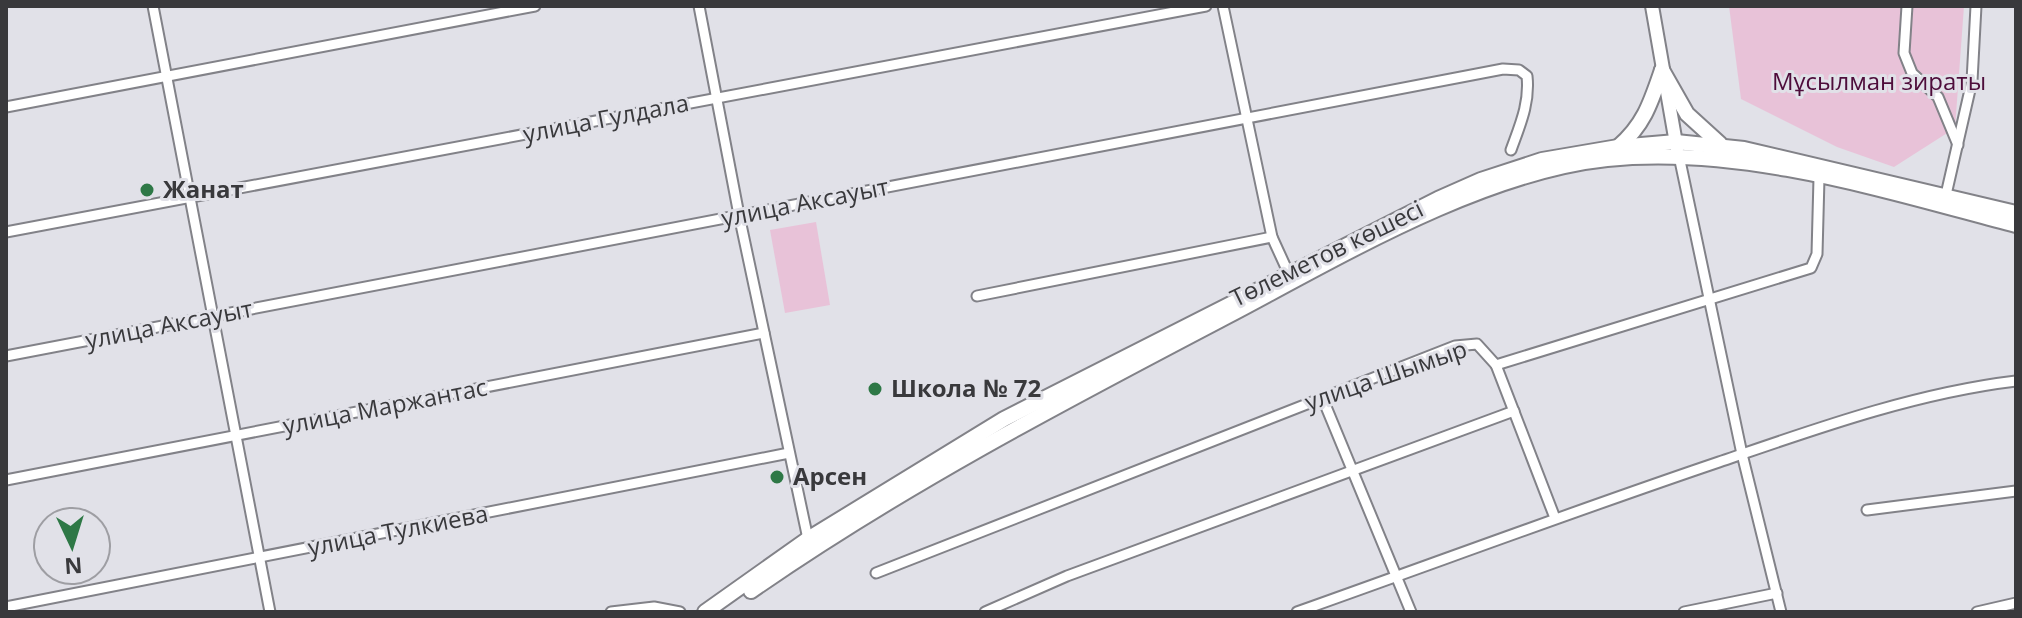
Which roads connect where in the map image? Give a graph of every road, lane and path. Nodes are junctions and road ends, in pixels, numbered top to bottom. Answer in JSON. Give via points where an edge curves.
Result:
{"nodes":[{"id":1,"x":153,"y":6,"type":"edge"},
{"id":2,"x":535,"y":6,"type":"edge"},
{"id":3,"x":699,"y":6,"type":"edge"},
{"id":4,"x":1206,"y":6,"type":"edge"},
{"id":5,"x":1223,"y":6,"type":"edge"},
{"id":6,"x":1652,"y":6,"type":"edge"},
{"id":7,"x":1907,"y":6,"type":"edge"},
{"id":8,"x":1976,"y":6,"type":"edge"},
{"id":9,"x":1662,"y":70,"type":"junction"},
{"id":10,"x":166,"y":77,"type":"junction"},
{"id":11,"x":717,"y":98,"type":"junction"},
{"id":12,"x":6,"y":107,"type":"edge"},
{"id":13,"x":1247,"y":118,"type":"junction"},
{"id":14,"x":1722,"y":145,"type":"junction"},
{"id":15,"x":1958,"y":145,"type":"junction"},
{"id":16,"x":1618,"y":147,"type":"junction"},
{"id":17,"x":1677,"y":149,"type":"junction"},
{"id":18,"x":1511,"y":150,"type":"dead end"},
{"id":19,"x":1819,"y":178,"type":"junction"},
{"id":20,"x":190,"y":197,"type":"junction"},
{"id":21,"x":1945,"y":201,"type":"junction"},
{"id":22,"x":2016,"y":213,"type":"edge"},
{"id":23,"x":739,"y":215,"type":"junction"},
{"id":24,"x":2016,"y":225,"type":"edge"},
{"id":25,"x":6,"y":232,"type":"edge"},
{"id":26,"x":1272,"y":237,"type":"junction"},
{"id":27,"x":1288,"y":272,"type":"junction"},
{"id":28,"x":977,"y":296,"type":"dead end"},
{"id":29,"x":1708,"y":300,"type":"junction"},
{"id":30,"x":213,"y":317,"type":"junction"},
{"id":31,"x":764,"y":333,"type":"junction"},
{"id":32,"x":6,"y":356,"type":"edge"},
{"id":33,"x":1496,"y":365,"type":"junction"},
{"id":34,"x":2016,"y":381,"type":"edge"},
{"id":35,"x":1322,"y":397,"type":"junction"},
{"id":36,"x":1514,"y":411,"type":"junction"},
{"id":37,"x":237,"y":435,"type":"junction"},
{"id":38,"x":789,"y":453,"type":"junction"},
{"id":39,"x":1742,"y":454,"type":"junction"},
{"id":40,"x":1351,"y":470,"type":"junction"},
{"id":41,"x":6,"y":480,"type":"edge"},
{"id":42,"x":2016,"y":491,"type":"edge"},
{"id":43,"x":1867,"y":510,"type":"dead end"},
{"id":44,"x":1555,"y":518,"type":"junction"},
{"id":45,"x":808,"y":539,"type":"junction"},
{"id":46,"x":260,"y":558,"type":"junction"},
{"id":47,"x":876,"y":573,"type":"dead end"},
{"id":48,"x":1395,"y":577,"type":"junction"},
{"id":49,"x":1777,"y":593,"type":"junction"},
{"id":50,"x":2016,"y":603,"type":"edge"},
{"id":51,"x":6,"y":607,"type":"edge"},
{"id":52,"x":270,"y":612,"type":"edge"},
{"id":53,"x":611,"y":612,"type":"edge"},
{"id":54,"x":680,"y":612,"type":"edge"},
{"id":55,"x":705,"y":612,"type":"edge"},
{"id":56,"x":721,"y":612,"type":"edge"},
{"id":57,"x":985,"y":612,"type":"edge"},
{"id":58,"x":1297,"y":612,"type":"edge"},
{"id":59,"x":1411,"y":612,"type":"edge"},
{"id":60,"x":1684,"y":612,"type":"edge"},
{"id":61,"x":1781,"y":612,"type":"edge"},
{"id":62,"x":1977,"y":612,"type":"edge"}],
"edges":[{"from":1,"to":10,"type":"street"},
{"from":2,"to":10,"type":"street"},
{"from":3,"to":11,"type":"street"},
{"from":4,"to":11,"type":"street","name":"улица Гулдала"},
{"from":5,"to":13,"type":"street"},
{"from":6,"to":9,"type":"main road"},
{"from":7,"to":15,"type":"street","via":[[1904,53],[1912,73],[1938,97]]},
{"from":8,"to":15,"type":"street","via":[[1972,81]]},
{"from":9,"to":14,"type":"main road","via":[[1687,114]]},
{"from":9,"to":16,"type":"main road","via":[[1646,115]]},
{"from":9,"to":17,"type":"main road"},
{"from":10,"to":12,"type":"street"},
{"from":10,"to":20,"type":"street"},
{"from":11,"to":20,"type":"street","name":"улица Гулдала"},
{"from":11,"to":23,"type":"street"},
{"from":13,"to":18,"type":"street","name":"улица Аксауыт","via":[[1519,70],[1527,76],[1528,99]]},
{"from":13,"to":23,"type":"street","name":"улица Аксауыт"},
{"from":13,"to":26,"type":"street"},
{"from":14,"to":17,"type":"main road","name":"Төлеметов көшесі"},
{"from":14,"to":21,"type":"main road","name":"Төлеметов көшесі"},
{"from":15,"to":21,"type":"street"},
{"from":16,"to":17,"type":"main road","name":"Төлеметов көшесі"},
{"from":16,"to":27,"type":"main road","name":"Төлеметов көшесі","via":[[1542,160],[1481,180]]},
{"from":17,"to":19,"type":"main road","name":"Төлеметов көшесі"},
{"from":17,"to":29,"type":"street"},
{"from":17,"to":56,"type":"main road","name":"Төлеметов көшесі","via":[[1545,170],[1484,190],[1382,237],[1010,430],[811,550]]},
{"from":19,"to":21,"type":"main road","name":"Төлеметов көшесі"},
{"from":19,"to":29,"type":"street","name":"улица Шымыр","via":[[1817,254],[1811,268]]},
{"from":20,"to":25,"type":"street","name":"улица Гулдала"},
{"from":20,"to":30,"type":"street"},
{"from":21,"to":22,"type":"main road","name":"Төлеметов көшесі"},
{"from":21,"to":24,"type":"main road","name":"Төлеметов көшесі"},
{"from":23,"to":30,"type":"street","name":"улица Аксауыт"},
{"from":23,"to":31,"type":"street"},
{"from":26,"to":27,"type":"street"},
{"from":26,"to":28,"type":"street"},
{"from":27,"to":45,"type":"main road","name":"Төлеметов көшесі","via":[[1016,413]]},
{"from":29,"to":33,"type":"street","name":"улица Шымыр"},
{"from":29,"to":39,"type":"street"},
{"from":30,"to":32,"type":"street","name":"улица Аксауыт"},
{"from":30,"to":37,"type":"street"},
{"from":31,"to":37,"type":"street","name":"улица Маржантас"},
{"from":31,"to":38,"type":"street"},
{"from":33,"to":35,"type":"street","name":"улица Шымыр","via":[[1486,350],[1470,343]]},
{"from":33,"to":36,"type":"street"},
{"from":34,"to":39,"type":"street","via":[[1830,425]]},
{"from":35,"to":40,"type":"street"},
{"from":35,"to":47,"type":"street","name":"улица Шымыр"},
{"from":36,"to":40,"type":"street"},
{"from":36,"to":44,"type":"street"},
{"from":37,"to":41,"type":"street","name":"улица Маржантас"},
{"from":37,"to":46,"type":"street"},
{"from":38,"to":45,"type":"street"},
{"from":38,"to":46,"type":"street","name":"улица Тулкиева"},
{"from":39,"to":44,"type":"street"},
{"from":39,"to":49,"type":"street"},
{"from":40,"to":48,"type":"street"},
{"from":40,"to":57,"type":"street"},
{"from":42,"to":43,"type":"street"},
{"from":44,"to":48,"type":"street"},
{"from":45,"to":55,"type":"main road","name":"Төлеметов көшесі"},
{"from":46,"to":51,"type":"street","name":"улица Тулкиева"},
{"from":46,"to":52,"type":"street"},
{"from":48,"to":58,"type":"street"},
{"from":48,"to":59,"type":"street"},
{"from":49,"to":60,"type":"street"},
{"from":49,"to":61,"type":"street"},
{"from":50,"to":62,"type":"street"},
{"from":53,"to":54,"type":"street","via":[[654,607]]}]}
